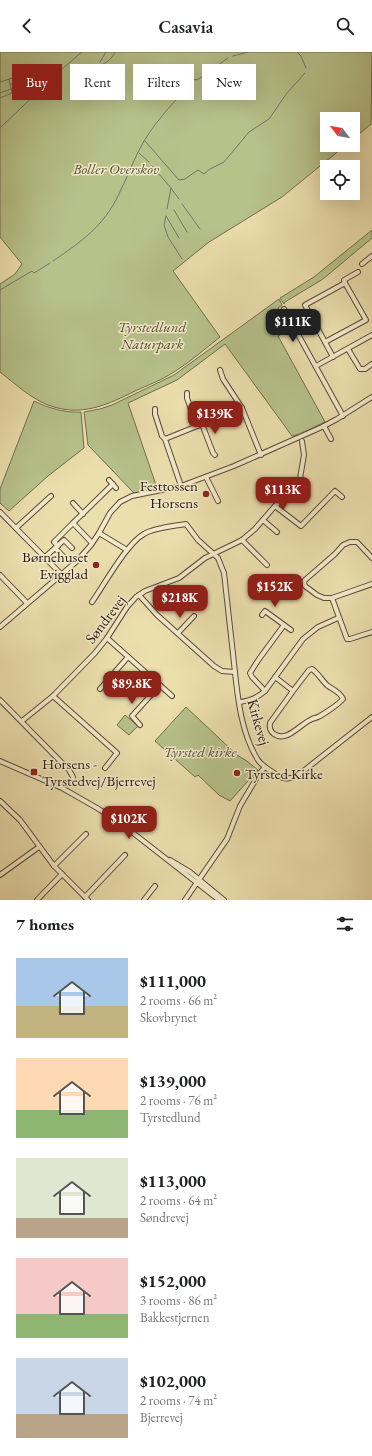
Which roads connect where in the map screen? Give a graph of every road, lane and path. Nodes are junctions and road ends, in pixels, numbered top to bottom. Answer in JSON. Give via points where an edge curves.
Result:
{"nodes":[{"id":1,"x":372,"y":256,"type":"edge"},
{"id":2,"x":362,"y":264,"type":"dead end"},
{"id":3,"x":358,"y":272,"type":"dead end"},
{"id":4,"x":345,"y":283,"type":"junction"},
{"id":5,"x":284,"y":310,"type":"dead end"},
{"id":6,"x":372,"y":335,"type":"edge"},
{"id":7,"x":325,"y":342,"type":"junction"},
{"id":8,"x":348,"y":349,"type":"junction"},
{"id":9,"x":333,"y":357,"type":"junction"},
{"id":10,"x":372,"y":364,"type":"edge"},
{"id":11,"x":316,"y":366,"type":"junction"},
{"id":12,"x":220,"y":370,"type":"dead end"},
{"id":13,"x":187,"y":393,"type":"dead end"},
{"id":14,"x":372,"y":397,"type":"edge"},
{"id":15,"x":242,"y":408,"type":"junction"},
{"id":16,"x":155,"y":409,"type":"dead end"},
{"id":17,"x":343,"y":416,"type":"junction"},
{"id":18,"x":200,"y":425,"type":"junction"},
{"id":19,"x":324,"y":426,"type":"junction"},
{"id":20,"x":165,"y":439,"type":"junction"},
{"id":21,"x":331,"y":440,"type":"dead end"},
{"id":22,"x":302,"y":441,"type":"dead end"},
{"id":23,"x":216,"y":455,"type":"dead end"},
{"id":24,"x":261,"y":455,"type":"junction"},
{"id":25,"x":206,"y":477,"type":"junction"},
{"id":26,"x":109,"y":480,"type":"dead end"},
{"id":27,"x":113,"y":484,"type":"junction"},
{"id":28,"x":181,"y":486,"type":"junction"},
{"id":29,"x":116,"y":488,"type":"dead end"},
{"id":30,"x":51,"y":496,"type":"dead end"},
{"id":31,"x":342,"y":497,"type":"dead end"},
{"id":32,"x":218,"y":501,"type":"dead end"},
{"id":33,"x":73,"y":503,"type":"dead end"},
{"id":34,"x":276,"y":506,"type":"junction"},
{"id":35,"x":0,"y":512,"type":"edge"},
{"id":36,"x":83,"y":514,"type":"junction"},
{"id":37,"x":263,"y":520,"type":"junction"},
{"id":38,"x":73,"y":523,"type":"junction"},
{"id":39,"x":16,"y":528,"type":"junction"},
{"id":40,"x":277,"y":532,"type":"dead end"},
{"id":41,"x":99,"y":533,"type":"junction"},
{"id":42,"x":242,"y":540,"type":"junction"},
{"id":43,"x":92,"y":544,"type":"junction"},
{"id":44,"x":56,"y":547,"type":"junction"},
{"id":45,"x":72,"y":548,"type":"dead end"},
{"id":46,"x":127,"y":550,"type":"junction"},
{"id":47,"x":214,"y":554,"type":"junction"},
{"id":48,"x":64,"y":557,"type":"dead end"},
{"id":49,"x":44,"y":558,"type":"junction"},
{"id":50,"x":372,"y":558,"type":"edge"},
{"id":51,"x":267,"y":565,"type":"dead end"},
{"id":52,"x":0,"y":575,"type":"edge"},
{"id":53,"x":62,"y":575,"type":"junction"},
{"id":54,"x":372,"y":584,"type":"edge"},
{"id":55,"x":139,"y":595,"type":"junction"},
{"id":56,"x":332,"y":598,"type":"junction"},
{"id":57,"x":92,"y":602,"type":"dead end"},
{"id":58,"x":27,"y":603,"type":"junction"},
{"id":59,"x":262,"y":615,"type":"dead end"},
{"id":60,"x":194,"y":616,"type":"dead end"},
{"id":61,"x":338,"y":618,"type":"junction"},
{"id":62,"x":284,"y":625,"type":"junction"},
{"id":63,"x":0,"y":628,"type":"edge"},
{"id":64,"x":291,"y":630,"type":"dead end"},
{"id":65,"x":372,"y":632,"type":"edge"},
{"id":66,"x":178,"y":633,"type":"junction"},
{"id":67,"x":107,"y":638,"type":"junction"},
{"id":68,"x":128,"y":657,"type":"junction"},
{"id":69,"x":235,"y":672,"type":"junction"},
{"id":70,"x":275,"y":677,"type":"junction"},
{"id":71,"x":160,"y":685,"type":"junction"},
{"id":72,"x":100,"y":689,"type":"dead end"},
{"id":73,"x":265,"y":690,"type":"junction"},
{"id":74,"x":293,"y":691,"type":"junction"},
{"id":75,"x":53,"y":696,"type":"junction"},
{"id":76,"x":172,"y":696,"type":"dead end"},
{"id":77,"x":0,"y":700,"type":"edge"},
{"id":78,"x":240,"y":702,"type":"junction"},
{"id":79,"x":372,"y":717,"type":"edge"},
{"id":80,"x":22,"y":721,"type":"junction"},
{"id":81,"x":140,"y":725,"type":"dead end"},
{"id":82,"x":0,"y":761,"type":"edge"},
{"id":83,"x":265,"y":767,"type":"junction"},
{"id":84,"x":105,"y":768,"type":"dead end"},
{"id":85,"x":72,"y":784,"type":"dead end"},
{"id":86,"x":0,"y":801,"type":"edge"},
{"id":87,"x":86,"y":834,"type":"dead end"},
{"id":88,"x":39,"y":847,"type":"junction"},
{"id":89,"x":125,"y":855,"type":"dead end"},
{"id":90,"x":54,"y":866,"type":"junction"},
{"id":91,"x":62,"y":874,"type":"junction"},
{"id":92,"x":0,"y":875,"type":"edge"},
{"id":93,"x":198,"y":880,"type":"junction"},
{"id":94,"x":155,"y":886,"type":"dead end"},
{"id":95,"x":86,"y":898,"type":"edge"},
{"id":96,"x":37,"y":900,"type":"edge"},
{"id":97,"x":144,"y":900,"type":"edge"},
{"id":98,"x":185,"y":900,"type":"edge"},
{"id":99,"x":219,"y":900,"type":"edge"},
{"id":100,"x":224,"y":900,"type":"edge"}],
"edges":[{"from":1,"to":2,"type":"street"},
{"from":3,"to":4,"type":"street","via":[[344,280]]},
{"from":4,"to":7,"type":"street","via":[[305,305]]},
{"from":4,"to":7,"type":"street","via":[[366,320]]},
{"from":5,"to":11,"type":"street"},
{"from":6,"to":8,"type":"street"},
{"from":7,"to":9,"type":"street"},
{"from":8,"to":9,"type":"street"},
{"from":8,"to":10,"type":"street","via":[[360,369]]},
{"from":9,"to":11,"type":"street"},
{"from":11,"to":17,"type":"street"},
{"from":12,"to":15,"type":"street"},
{"from":13,"to":18,"type":"street"},
{"from":14,"to":17,"type":"street"},
{"from":15,"to":18,"type":"street"},
{"from":15,"to":24,"type":"street"},
{"from":16,"to":20,"type":"street"},
{"from":17,"to":19,"type":"street"},
{"from":18,"to":20,"type":"street"},
{"from":18,"to":23,"type":"street"},
{"from":19,"to":21,"type":"street"},
{"from":19,"to":24,"type":"street"},
{"from":20,"to":28,"type":"street"},
{"from":22,"to":34,"type":"street","name":"Søndrevej","via":[[304,455],[299,484]]},
{"from":24,"to":25,"type":"street"},
{"from":25,"to":28,"type":"street"},
{"from":25,"to":32,"type":"street"},
{"from":26,"to":27,"type":"street"},
{"from":27,"to":29,"type":"street"},
{"from":27,"to":36,"type":"street"},
{"from":28,"to":41,"type":"street","via":[[120,502],[110,513]]},
{"from":30,"to":39,"type":"street"},
{"from":31,"to":34,"type":"street","via":[[335,491],[301,526]]},
{"from":33,"to":36,"type":"street"},
{"from":34,"to":37,"type":"street","name":"Søndrevej"},
{"from":35,"to":39,"type":"street"},
{"from":36,"to":38,"type":"street"},
{"from":37,"to":40,"type":"street"},
{"from":37,"to":42,"type":"street","name":"Søndrevej"},
{"from":38,"to":43,"type":"street"},
{"from":38,"to":44,"type":"street","via":[[54,542]]},
{"from":39,"to":49,"type":"street"},
{"from":41,"to":43,"type":"street"},
{"from":41,"to":46,"type":"street"},
{"from":42,"to":47,"type":"street","name":"Søndrevej"},
{"from":42,"to":51,"type":"street"},
{"from":43,"to":53,"type":"street"},
{"from":44,"to":45,"type":"street","via":[[64,540]]},
{"from":44,"to":48,"type":"street"},
{"from":44,"to":49,"type":"street"},
{"from":46,"to":47,"type":"street","via":[[145,533],[186,524],[198,540]]},
{"from":46,"to":57,"type":"street"},
{"from":47,"to":55,"type":"street","name":"Søndrevej","via":[[179,578]]},
{"from":47,"to":69,"type":"street","name":"Kirkevej","via":[[220,561],[224,573]]},
{"from":49,"to":53,"type":"street"},
{"from":50,"to":56,"type":"street","via":[[356,542],[350,542],[304,581],[305,586],[317,595]]},
{"from":52,"to":58,"type":"street"},
{"from":53,"to":58,"type":"street"},
{"from":54,"to":56,"type":"street"},
{"from":55,"to":66,"type":"street"},
{"from":55,"to":67,"type":"street","name":"Søndrevej","via":[[127,607]]},
{"from":56,"to":61,"type":"street"},
{"from":58,"to":63,"type":"street"},
{"from":59,"to":62,"type":"street","via":[[265,611]]},
{"from":60,"to":66,"type":"street"},
{"from":61,"to":65,"type":"street","via":[[346,639]]},
{"from":61,"to":70,"type":"street","via":[[318,627],[303,639]]},
{"from":62,"to":64,"type":"street"},
{"from":62,"to":73,"type":"street","via":[[250,673]]},
{"from":66,"to":69,"type":"street","via":[[214,666],[227,672]]},
{"from":67,"to":68,"type":"street"},
{"from":67,"to":75,"type":"street","name":"Søndrevej"},
{"from":68,"to":71,"type":"street"},
{"from":68,"to":72,"type":"street"},
{"from":69,"to":78,"type":"street","name":"Kirkevej"},
{"from":70,"to":73,"type":"street"},
{"from":70,"to":74,"type":"street"},
{"from":71,"to":76,"type":"street"},
{"from":71,"to":81,"type":"street","via":[[132,716]]},
{"from":73,"to":78,"type":"street","via":[[253,700]]},
{"from":74,"to":74,"type":"street","via":[[312,669],[343,699],[292,733],[283,737],[278,736],[271,732],[270,723]]},
{"from":75,"to":80,"type":"street","name":"Søndrevej"},
{"from":75,"to":84,"type":"street","via":[[117,753]]},
{"from":77,"to":80,"type":"street"},
{"from":78,"to":83,"type":"street","name":"Kirkevej","via":[[251,747]]},
{"from":79,"to":83,"type":"street","via":[[291,779],[283,778]]},
{"from":80,"to":85,"type":"street","via":[[69,770],[73,777]]},
{"from":82,"to":93,"type":"street","via":[[85,800]]},
{"from":83,"to":93,"type":"street","name":"Kirkevej","via":[[240,806],[227,839]]},
{"from":86,"to":88,"type":"street","via":[[20,820]]},
{"from":87,"to":90,"type":"street"},
{"from":88,"to":90,"type":"street"},
{"from":88,"to":92,"type":"street"},
{"from":89,"to":95,"type":"street"},
{"from":90,"to":91,"type":"street"},
{"from":91,"to":95,"type":"street"},
{"from":91,"to":96,"type":"street"},
{"from":93,"to":98,"type":"street","name":"Kirkevej"},
{"from":93,"to":99,"type":"street"},
{"from":93,"to":100,"type":"street"},
{"from":94,"to":97,"type":"street"}]}
